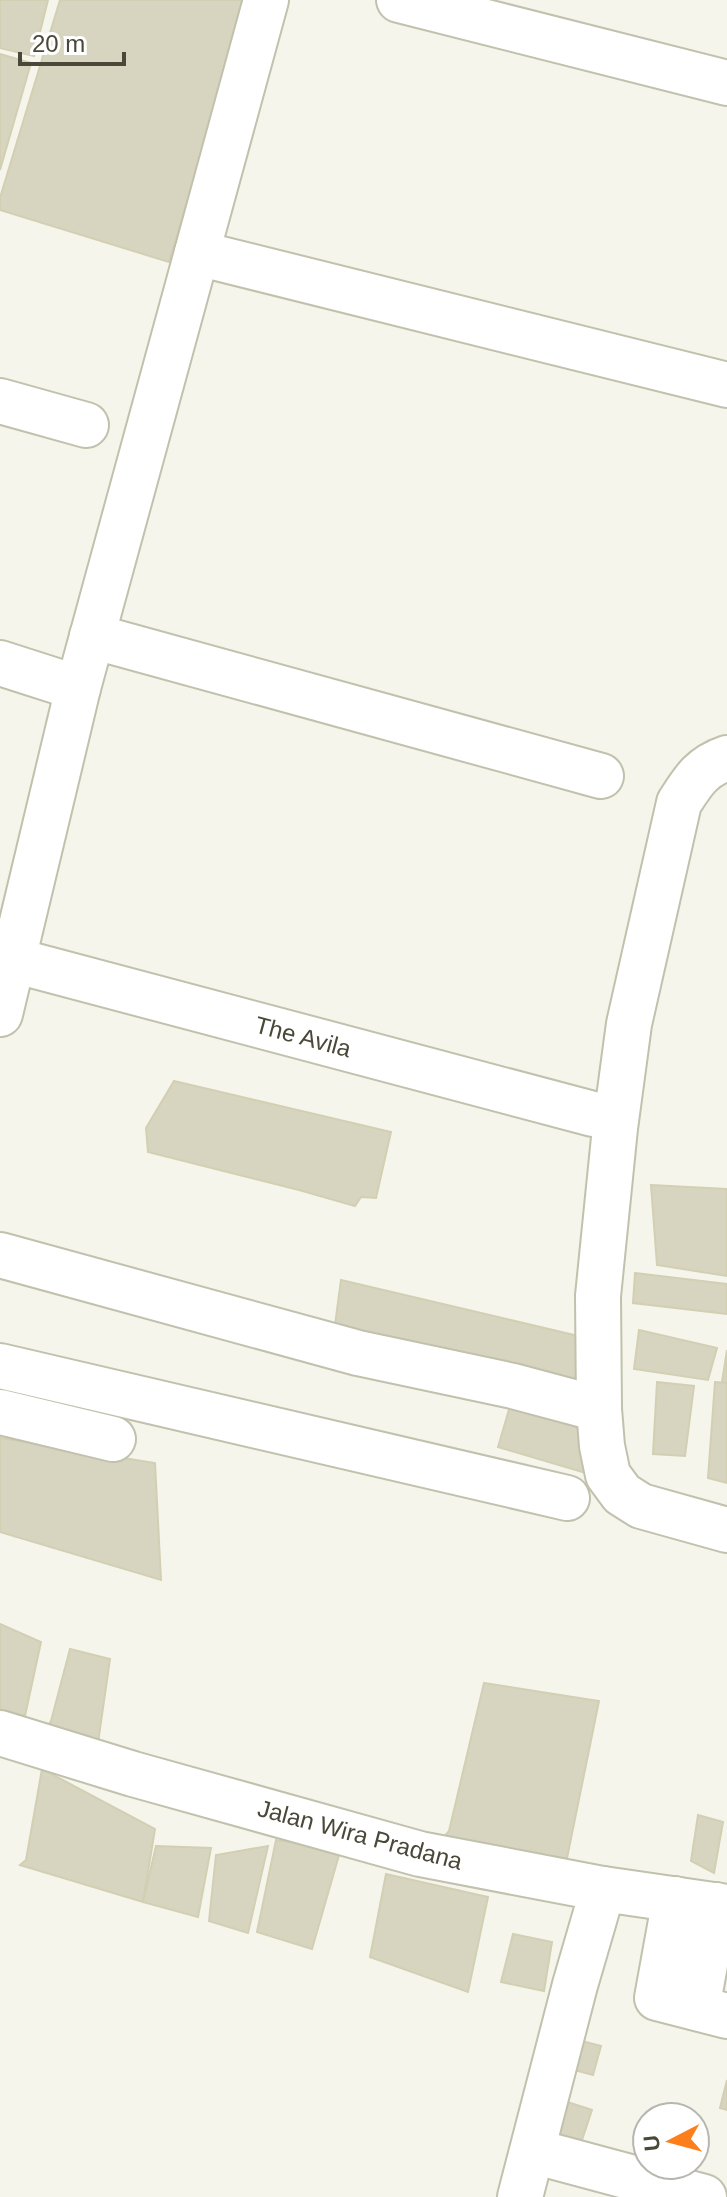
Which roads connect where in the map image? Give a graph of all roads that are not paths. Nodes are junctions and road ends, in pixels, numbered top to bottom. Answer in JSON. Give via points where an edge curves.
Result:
{"nodes":[{"id":1,"x":266,"y":0,"type":"edge"},
{"id":2,"x":399,"y":0,"type":"edge"},
{"id":3,"x":727,"y":83,"type":"edge"},
{"id":4,"x":197,"y":253,"type":"junction"},
{"id":5,"x":727,"y":385,"type":"edge"},
{"id":6,"x":0,"y":401,"type":"edge"},
{"id":7,"x":86,"y":425,"type":"dead end"},
{"id":8,"x":92,"y":636,"type":"junction"},
{"id":9,"x":0,"y":663,"type":"edge"},
{"id":10,"x":78,"y":688,"type":"junction"},
{"id":11,"x":727,"y":758,"type":"edge"},
{"id":12,"x":601,"y":776,"type":"dead end"},
{"id":13,"x":13,"y":960,"type":"junction"},
{"id":14,"x":0,"y":1014,"type":"edge"},
{"id":15,"x":593,"y":1114,"type":"dead end"},
{"id":16,"x":0,"y":1255,"type":"edge"},
{"id":17,"x":0,"y":1366,"type":"edge"},
{"id":18,"x":599,"y":1409,"type":"junction"},
{"id":19,"x":0,"y":1412,"type":"edge"},
{"id":20,"x":113,"y":1439,"type":"dead end"},
{"id":21,"x":567,"y":1498,"type":"dead end"},
{"id":22,"x":727,"y":1530,"type":"edge"},
{"id":23,"x":0,"y":1733,"type":"edge"},
{"id":24,"x":603,"y":1889,"type":"junction"},
{"id":25,"x":706,"y":1904,"type":"edge"},
{"id":26,"x":694,"y":2007,"type":"edge"},
{"id":27,"x":533,"y":2151,"type":"junction"},
{"id":28,"x":520,"y":2197,"type":"edge"},
{"id":29,"x":704,"y":2197,"type":"edge"}],
"edges":[{"from":1,"to":4,"type":"street"},
{"from":2,"to":3,"type":"street"},
{"from":4,"to":5,"type":"street"},
{"from":4,"to":8,"type":"street"},
{"from":6,"to":7,"type":"street"},
{"from":8,"to":10,"type":"street"},
{"from":8,"to":12,"type":"street"},
{"from":9,"to":10,"type":"street"},
{"from":10,"to":13,"type":"street"},
{"from":11,"to":18,"type":"street","via":[[710,764],[679,803],[629,1024],[598,1296]]},
{"from":13,"to":14,"type":"street"},
{"from":13,"to":15,"type":"street","name":"The Avila"},
{"from":16,"to":18,"type":"street","via":[[358,1353]]},
{"from":17,"to":21,"type":"street"},
{"from":18,"to":22,"type":"street","via":[[608,1475],[622,1494],[641,1506]]},
{"from":19,"to":20,"type":"street"},
{"from":23,"to":24,"type":"street","name":"Jalan Wira Pradana","via":[[420,1854]]},
{"from":24,"to":25,"type":"street","name":"Jalan Wira Pradana"},
{"from":24,"to":27,"type":"street"},
{"from":25,"to":26,"type":"street"},
{"from":27,"to":28,"type":"street"},
{"from":27,"to":29,"type":"street"}]}
